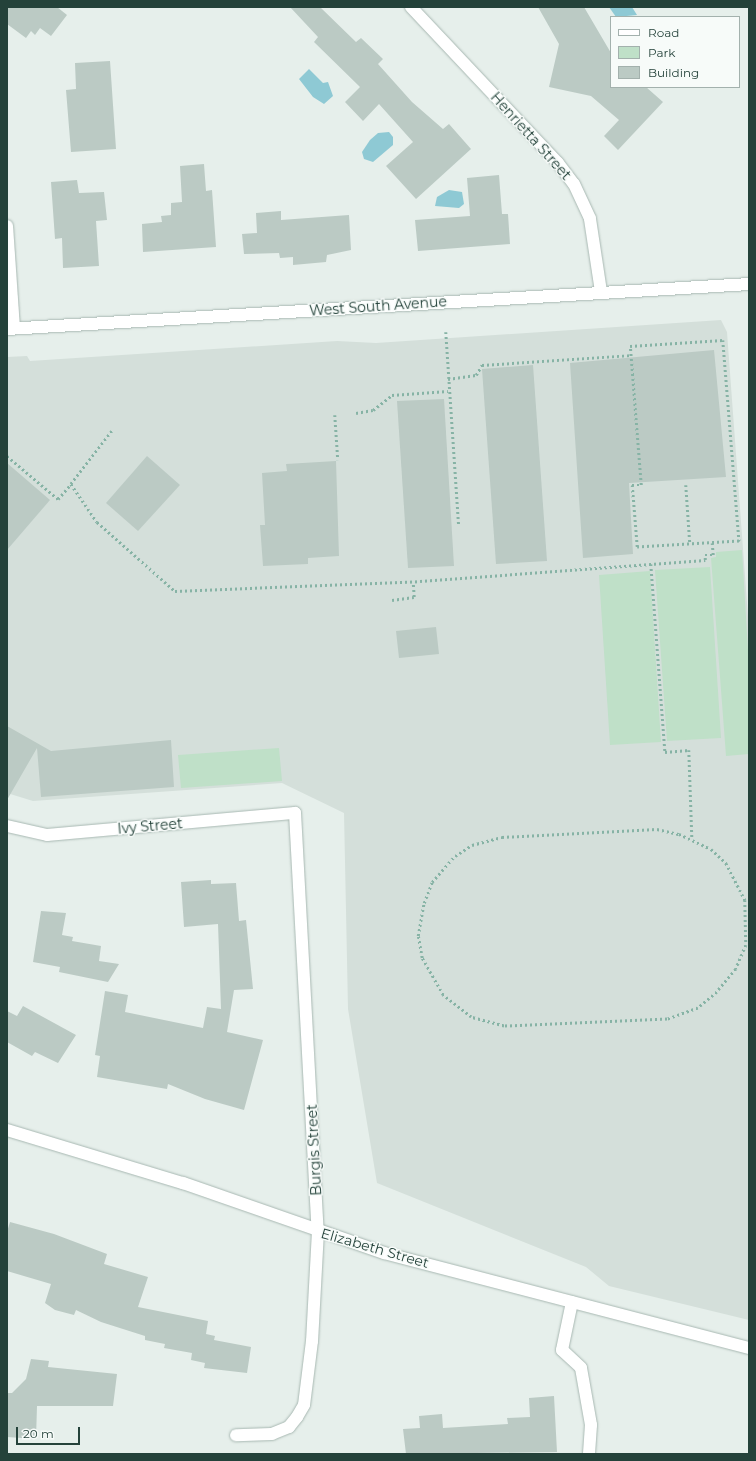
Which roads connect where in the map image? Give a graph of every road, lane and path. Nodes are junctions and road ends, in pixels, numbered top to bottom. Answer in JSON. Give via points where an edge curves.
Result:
{"nodes":[{"id":1,"x":411,"y":7,"type":"edge"},
{"id":2,"x":7,"y":226,"type":"edge"},
{"id":3,"x":749,"y":284,"type":"edge"},
{"id":4,"x":601,"y":292,"type":"junction"},
{"id":5,"x":10,"y":329,"type":"edge"},
{"id":6,"x":446,"y":332,"type":"dead end"},
{"id":7,"x":630,"y":355,"type":"junction"},
{"id":8,"x":448,"y":379,"type":"junction"},
{"id":9,"x":448,"y":391,"type":"junction"},
{"id":10,"x":356,"y":413,"type":"dead end"},
{"id":11,"x":335,"y":416,"type":"dead end"},
{"id":12,"x":112,"y":431,"type":"dead end"},
{"id":13,"x":7,"y":456,"type":"edge"},
{"id":14,"x":338,"y":460,"type":"dead end"},
{"id":15,"x":71,"y":484,"type":"junction"},
{"id":16,"x":686,"y":485,"type":"dead end"},
{"id":17,"x":459,"y":526,"type":"dead end"},
{"id":18,"x":712,"y":542,"type":"junction"},
{"id":19,"x":690,"y":544,"type":"junction"},
{"id":20,"x":651,"y":564,"type":"junction"},
{"id":21,"x":413,"y":582,"type":"junction"},
{"id":22,"x":392,"y":600,"type":"dead end"},
{"id":23,"x":295,"y":813,"type":"joint"},
{"id":24,"x":7,"y":826,"type":"edge"},
{"id":25,"x":692,"y":838,"type":"junction"},
{"id":26,"x":7,"y":1130,"type":"edge"},
{"id":27,"x":318,"y":1232,"type":"junction"},
{"id":28,"x":572,"y":1302,"type":"junction"},
{"id":29,"x":749,"y":1348,"type":"edge"},
{"id":30,"x":236,"y":1435,"type":"dead end"},
{"id":31,"x":589,"y":1454,"type":"edge"}],
"edges":[{"from":1,"to":4,"type":"street","name":"Henrietta Street","via":[[574,184],[590,219]]},
{"from":2,"to":5,"type":"street"},
{"from":3,"to":4,"type":"street","name":"West South Avenue"},
{"from":4,"to":5,"type":"street","name":"West South Avenue"},
{"from":6,"to":8,"type":"path"},
{"from":7,"to":8,"type":"path","via":[[482,365],[476,375]]},
{"from":7,"to":18,"type":"path","via":[[630,346],[723,340],[739,541]]},
{"from":7,"to":19,"type":"path","via":[[641,485],[632,486],[637,547]]},
{"from":8,"to":9,"type":"path"},
{"from":9,"to":10,"type":"path","via":[[392,396],[373,410]]},
{"from":9,"to":17,"type":"path"},
{"from":11,"to":14,"type":"path"},
{"from":12,"to":15,"type":"path"},
{"from":13,"to":15,"type":"path","via":[[58,499]]},
{"from":15,"to":21,"type":"path","via":[[98,522],[175,591]]},
{"from":16,"to":19,"type":"path"},
{"from":18,"to":19,"type":"path"},
{"from":18,"to":20,"type":"path","via":[[713,555],[705,555],[705,560]]},
{"from":20,"to":21,"type":"path"},
{"from":20,"to":25,"type":"path","via":[[664,752],[689,750]]},
{"from":21,"to":22,"type":"path","via":[[414,597]]},
{"from":23,"to":24,"type":"street","name":"Ivy Street","via":[[47,835]]},
{"from":23,"to":27,"type":"street","name":"Burgis Street"},
{"from":25,"to":25,"type":"path","via":[[711,850],[730,869],[745,900],[748,922],[746,945],[736,969],[718,992],[698,1008],[667,1019],[504,1026],[487,1024],[458,1008],[443,995],[430,975],[419,947],[424,903],[432,882],[442,870],[472,845],[502,837],[657,829]]},
{"from":26,"to":27,"type":"street","name":"Elizabeth Street","via":[[183,1183]]},
{"from":27,"to":28,"type":"street","name":"Elizabeth Street","via":[[384,1253]]},
{"from":27,"to":30,"type":"street","name":"Burgis Street","via":[[304,1405],[289,1427],[272,1434]]},
{"from":28,"to":29,"type":"street","name":"Elizabeth Street"},
{"from":28,"to":31,"type":"street","via":[[562,1350],[581,1368],[591,1425]]}]}
